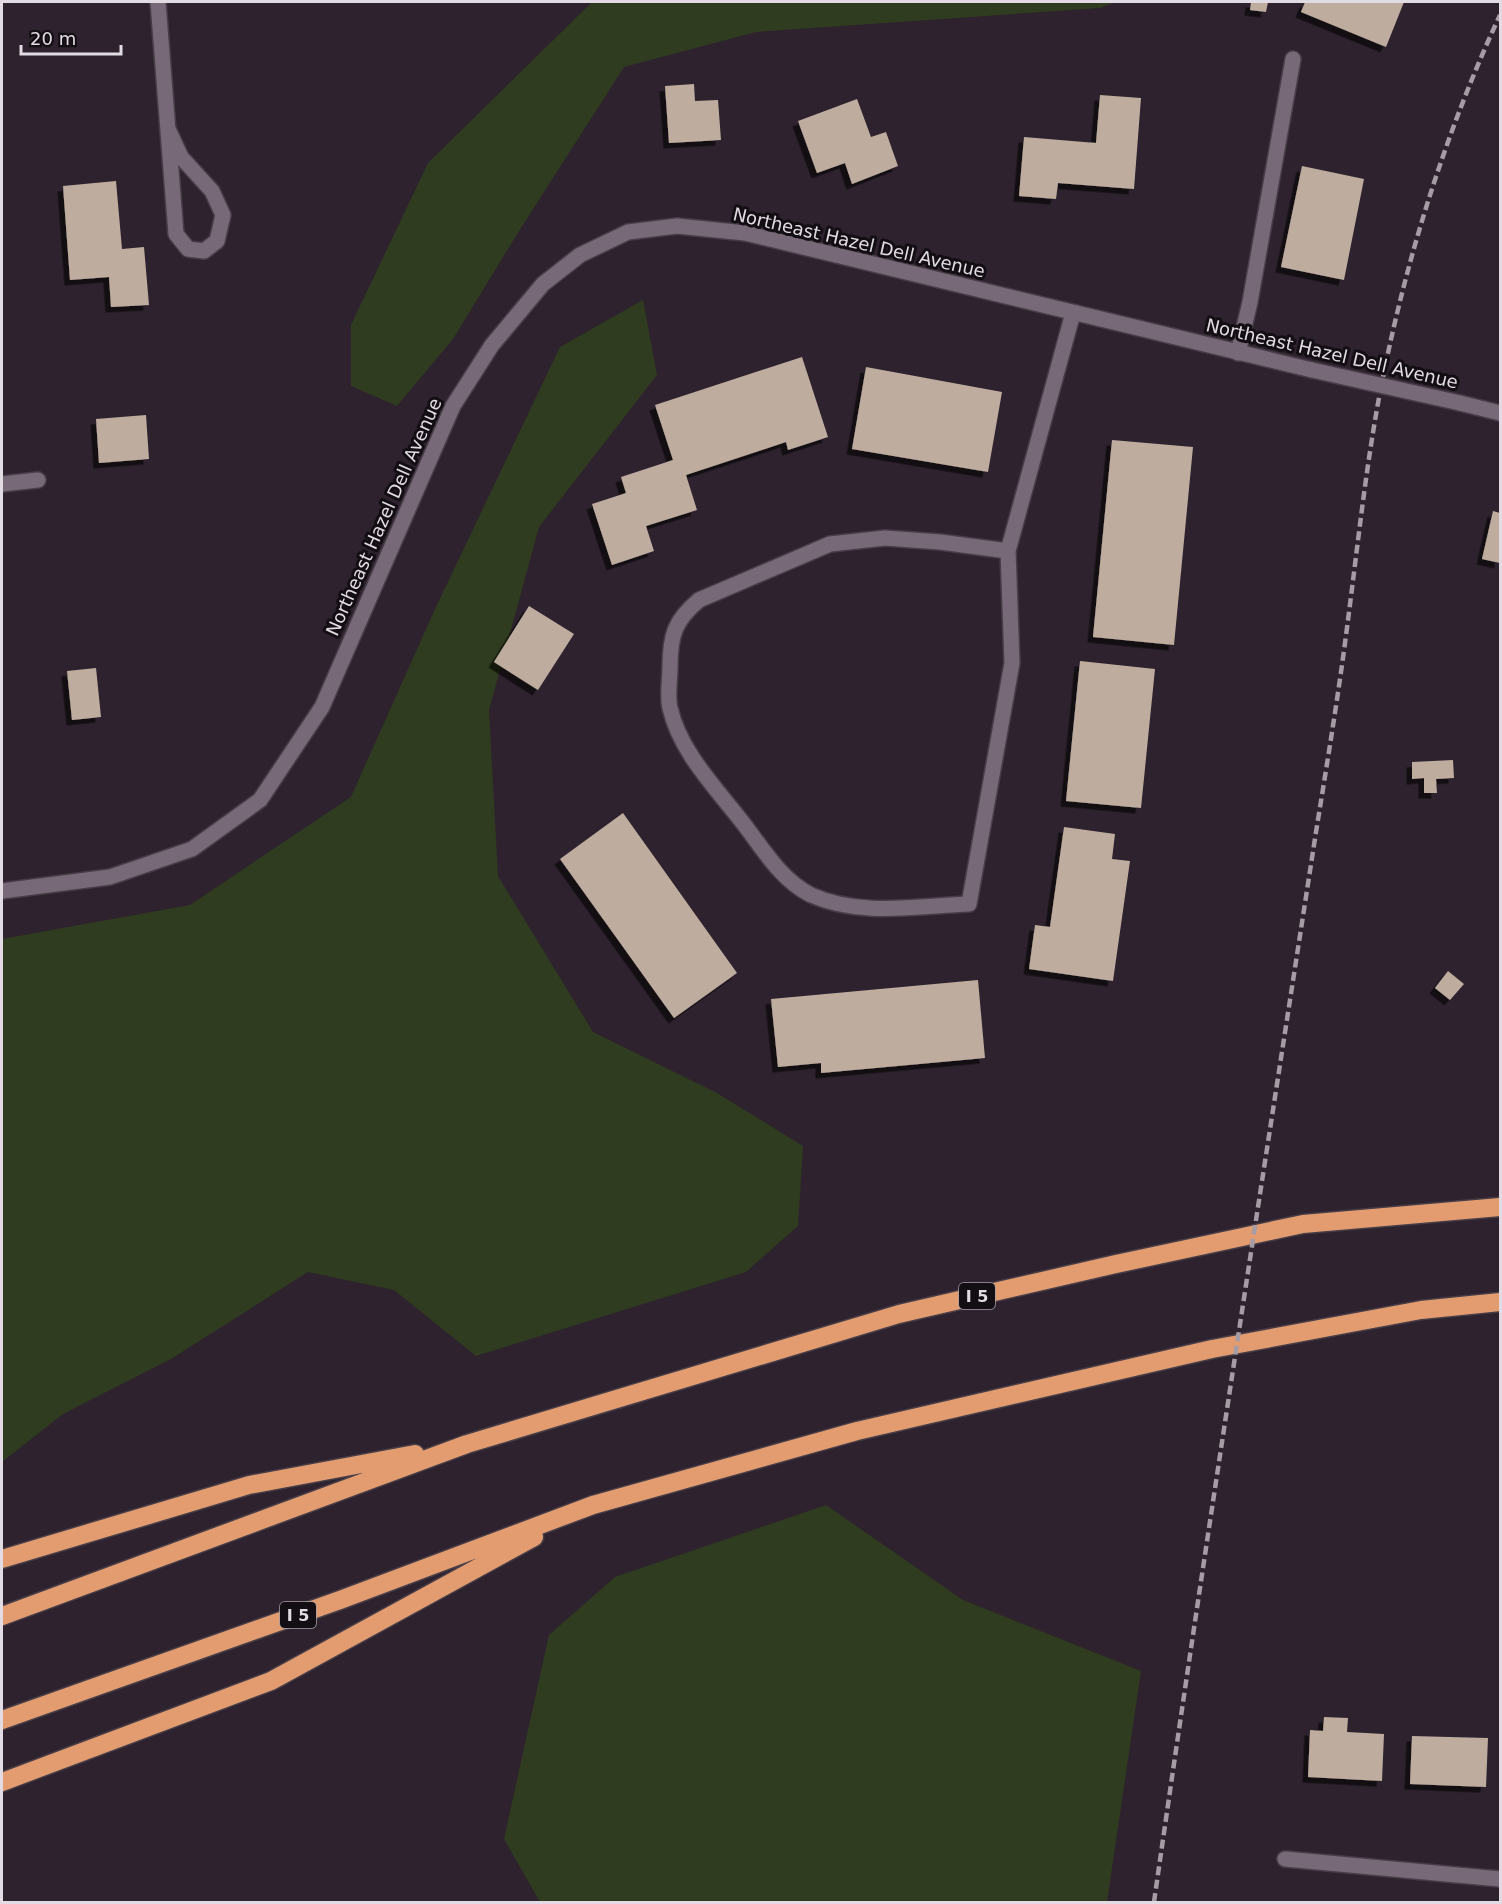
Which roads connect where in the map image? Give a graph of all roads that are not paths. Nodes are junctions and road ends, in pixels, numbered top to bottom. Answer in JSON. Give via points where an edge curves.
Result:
{"nodes":[{"id":1,"x":158,"y":2,"type":"edge"},
{"id":2,"x":1293,"y":59,"type":"dead end"},
{"id":3,"x":168,"y":129,"type":"junction"},
{"id":4,"x":1073,"y":314,"type":"junction"},
{"id":5,"x":1238,"y":353,"type":"junction"},
{"id":6,"x":1500,"y":412,"type":"edge"},
{"id":7,"x":38,"y":480,"type":"dead end"},
{"id":8,"x":2,"y":484,"type":"edge"},
{"id":9,"x":1008,"y":551,"type":"junction"},
{"id":10,"x":2,"y":891,"type":"edge"},
{"id":11,"x":1500,"y":1207,"type":"edge"},
{"id":12,"x":1500,"y":1302,"type":"edge"},
{"id":13,"x":467,"y":1444,"type":"junction"},
{"id":14,"x":593,"y":1505,"type":"junction"},
{"id":15,"x":2,"y":1559,"type":"edge"},
{"id":16,"x":2,"y":1616,"type":"edge"},
{"id":17,"x":2,"y":1720,"type":"edge"},
{"id":18,"x":2,"y":1782,"type":"edge"},
{"id":19,"x":1285,"y":1859,"type":"dead end"},
{"id":20,"x":1500,"y":1879,"type":"edge"}],
"edges":[{"from":1,"to":3,"type":"street"},
{"from":2,"to":5,"type":"street"},
{"from":3,"to":3,"type":"street","via":[[182,157],[212,191],[223,215],[216,241],[204,251],[188,249],[176,234]]},
{"from":4,"to":5,"type":"street","name":"Northeast Hazel Dell Avenue"},
{"from":4,"to":9,"type":"street"},
{"from":4,"to":10,"type":"street","name":"Northeast Hazel Dell Avenue","via":[[744,233],[677,226],[628,232],[580,255],[543,284],[492,345],[453,406],[322,707],[260,800],[192,849],[162,860],[111,877]]},
{"from":5,"to":6,"type":"street","name":"Northeast Hazel Dell Avenue","bridge":true},
{"from":7,"to":8,"type":"street"},
{"from":9,"to":9,"type":"street","via":[[1012,663],[969,904],[873,908],[841,905],[810,894],[784,876],[684,746],[669,707],[670,644],[675,627],[699,600],[830,544],[885,538]]},
{"from":11,"to":13,"type":"highway","number":"I 5","via":[[1303,1224],[1116,1264],[899,1314]]},
{"from":12,"to":14,"type":"highway","number":"I 5","via":[[1421,1310],[1212,1349],[857,1431]]},
{"from":13,"to":15,"type":"highway","via":[[249,1485]]},
{"from":13,"to":16,"type":"highway","number":"I 5"},
{"from":14,"to":17,"type":"highway","number":"I 5"},
{"from":14,"to":18,"type":"highway","via":[[271,1681]]},
{"from":19,"to":20,"type":"street"}]}
